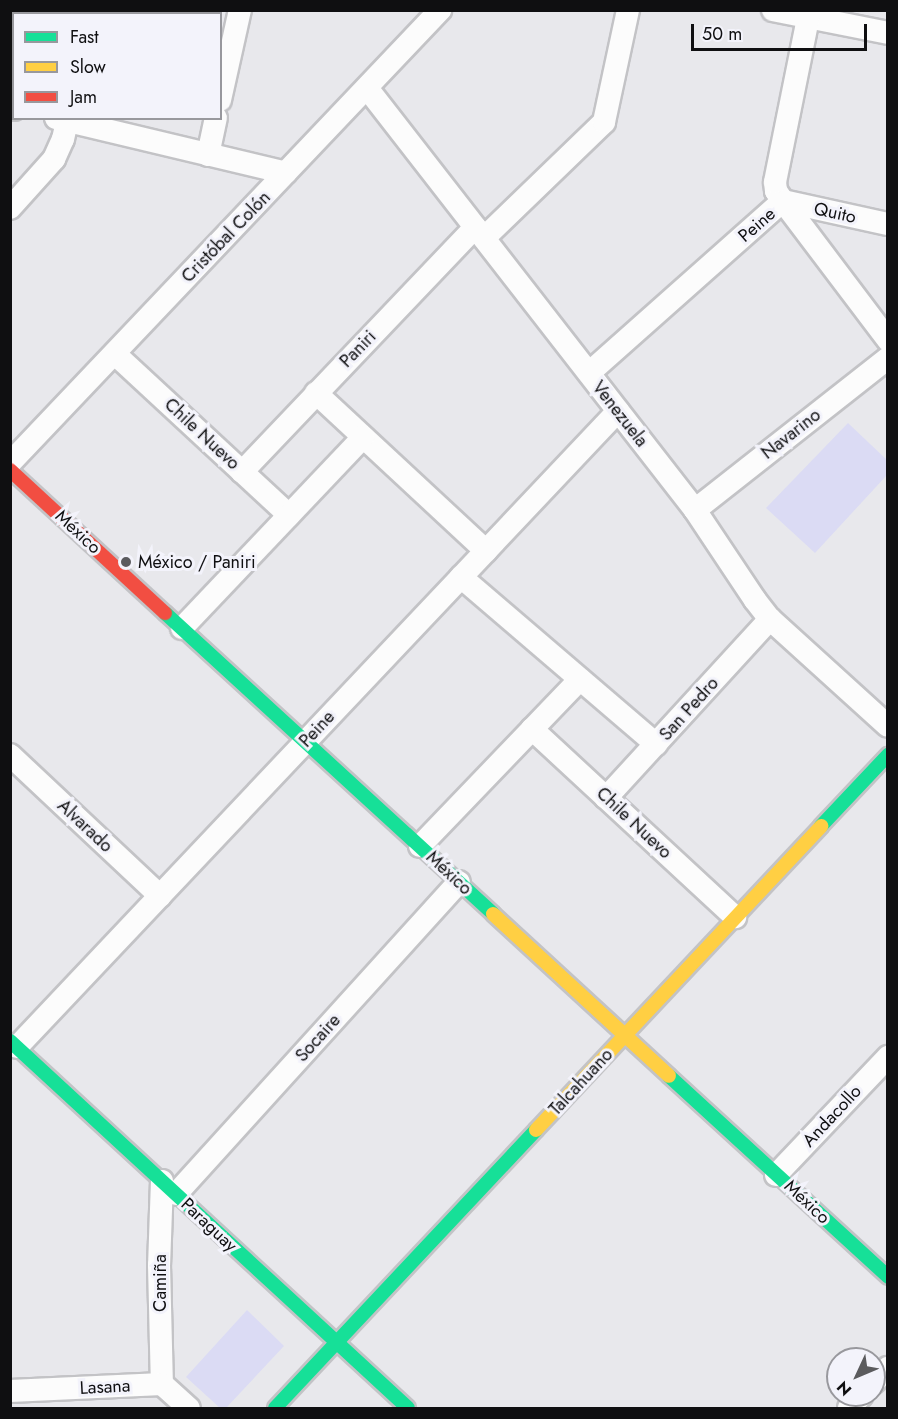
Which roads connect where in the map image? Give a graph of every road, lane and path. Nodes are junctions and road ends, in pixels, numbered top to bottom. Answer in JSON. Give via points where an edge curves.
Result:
{"nodes":[{"id":1,"x":240,"y":10,"type":"edge"},
{"id":2,"x":440,"y":10,"type":"edge"},
{"id":3,"x":628,"y":10,"type":"edge"},
{"id":4,"x":773,"y":10,"type":"edge"},
{"id":5,"x":808,"y":18,"type":"junction"},
{"id":6,"x":888,"y":33,"type":"edge"},
{"id":7,"x":367,"y":88,"type":"junction"},
{"id":8,"x":222,"y":91,"type":"edge"},
{"id":9,"x":64,"y":120,"type":"edge"},
{"id":10,"x":68,"y":120,"type":"edge"},
{"id":11,"x":216,"y":120,"type":"edge"},
{"id":12,"x":208,"y":155,"type":"junction"},
{"id":13,"x":286,"y":173,"type":"junction"},
{"id":14,"x":783,"y":201,"type":"junction"},
{"id":15,"x":10,"y":208,"type":"edge"},
{"id":16,"x":888,"y":224,"type":"edge"},
{"id":17,"x":479,"y":232,"type":"junction"},
{"id":18,"x":888,"y":340,"type":"edge"},
{"id":19,"x":115,"y":354,"type":"junction"},
{"id":20,"x":888,"y":358,"type":"edge"},
{"id":21,"x":589,"y":373,"type":"junction"},
{"id":22,"x":316,"y":393,"type":"junction"},
{"id":23,"x":618,"y":411,"type":"junction"},
{"id":24,"x":363,"y":436,"type":"junction"},
{"id":25,"x":10,"y":463,"type":"edge"},
{"id":26,"x":10,"y":470,"type":"edge"},
{"id":27,"x":242,"y":472,"type":"junction"},
{"id":28,"x":694,"y":510,"type":"junction"},
{"id":29,"x":289,"y":515,"type":"junction"},
{"id":30,"x":486,"y":551,"type":"junction"},
{"id":31,"x":461,"y":577,"type":"junction"},
{"id":32,"x":770,"y":619,"type":"junction"},
{"id":33,"x":182,"y":628,"type":"junction"},
{"id":34,"x":580,"y":679,"type":"junction"},
{"id":35,"x":888,"y":726,"type":"edge"},
{"id":36,"x":532,"y":729,"type":"junction"},
{"id":37,"x":306,"y":741,"type":"junction"},
{"id":38,"x":656,"y":744,"type":"junction"},
{"id":39,"x":10,"y":755,"type":"edge"},
{"id":40,"x":888,"y":755,"type":"edge"},
{"id":41,"x":606,"y":798,"type":"junction"},
{"id":42,"x":420,"y":846,"type":"junction"},
{"id":43,"x":459,"y":882,"type":"junction"},
{"id":44,"x":160,"y":896,"type":"junction"},
{"id":45,"x":735,"y":917,"type":"junction"},
{"id":46,"x":625,"y":1035,"type":"junction"},
{"id":47,"x":14,"y":1044,"type":"edge"},
{"id":48,"x":888,"y":1057,"type":"edge"},
{"id":49,"x":776,"y":1175,"type":"junction"},
{"id":50,"x":169,"y":1188,"type":"junction"},
{"id":51,"x":888,"y":1277,"type":"edge"},
{"id":52,"x":337,"y":1342,"type":"junction"},
{"id":53,"x":162,"y":1384,"type":"junction"},
{"id":54,"x":10,"y":1391,"type":"edge"},
{"id":55,"x":189,"y":1408,"type":"edge"},
{"id":56,"x":275,"y":1408,"type":"edge"},
{"id":57,"x":408,"y":1408,"type":"edge"}],
"edges":[{"from":1,"to":8,"type":"street"},
{"from":2,"to":7,"type":"street","name":"Cristóbal Colón"},
{"from":3,"to":17,"type":"street","name":"Paniri","via":[[604,122]]},
{"from":4,"to":5,"type":"street"},
{"from":5,"to":6,"type":"street"},
{"from":5,"to":14,"type":"street","name":"Peine","via":[[775,182]]},
{"from":7,"to":13,"type":"street","name":"Cristóbal Colón"},
{"from":7,"to":17,"type":"street","name":"Venezuela"},
{"from":9,"to":15,"type":"street","via":[[54,159]]},
{"from":10,"to":12,"type":"street"},
{"from":11,"to":12,"type":"street"},
{"from":12,"to":13,"type":"street"},
{"from":13,"to":19,"type":"street","name":"Cristóbal Colón"},
{"from":14,"to":16,"type":"street","name":"Quito"},
{"from":14,"to":18,"type":"street"},
{"from":14,"to":21,"type":"street","name":"Peine"},
{"from":17,"to":21,"type":"street","name":"Venezuela"},
{"from":17,"to":22,"type":"street","name":"Paniri"},
{"from":19,"to":25,"type":"street","name":"Cristóbal Colón"},
{"from":19,"to":27,"type":"street","name":"Chile Nuevo"},
{"from":20,"to":28,"type":"street","name":"Navarino"},
{"from":21,"to":23,"type":"street","name":"Venezuela"},
{"from":22,"to":24,"type":"street"},
{"from":22,"to":27,"type":"street","name":"Paniri"},
{"from":23,"to":28,"type":"street","name":"Venezuela"},
{"from":23,"to":30,"type":"street","name":"Peine"},
{"from":24,"to":29,"type":"street"},
{"from":24,"to":30,"type":"street"},
{"from":26,"to":33,"type":"street","name":"México"},
{"from":27,"to":29,"type":"street","name":"Chile Nuevo"},
{"from":28,"to":32,"type":"street","name":"Venezuela"},
{"from":29,"to":33,"type":"street"},
{"from":30,"to":31,"type":"street","name":"Peine"},
{"from":31,"to":34,"type":"street"},
{"from":31,"to":37,"type":"street","name":"Peine"},
{"from":32,"to":35,"type":"street","name":"Venezuela"},
{"from":32,"to":38,"type":"street","name":"San Pedro"},
{"from":33,"to":37,"type":"street","name":"México"},
{"from":34,"to":36,"type":"street"},
{"from":34,"to":38,"type":"street"},
{"from":36,"to":41,"type":"street","name":"Chile Nuevo"},
{"from":36,"to":42,"type":"street"},
{"from":37,"to":42,"type":"street","name":"México"},
{"from":37,"to":44,"type":"street","name":"Peine"},
{"from":38,"to":41,"type":"street","name":"San Pedro"},
{"from":39,"to":44,"type":"street","name":"Alvarado"},
{"from":40,"to":45,"type":"street","name":"Talcahuano"},
{"from":41,"to":45,"type":"street","name":"Chile Nuevo"},
{"from":42,"to":43,"type":"street","name":"México"},
{"from":43,"to":46,"type":"street","name":"México"},
{"from":43,"to":50,"type":"street","name":"Socaire"},
{"from":44,"to":47,"type":"street","name":"Peine"},
{"from":45,"to":46,"type":"street","name":"Talcahuano"},
{"from":46,"to":49,"type":"street","name":"México"},
{"from":46,"to":52,"type":"street","name":"Talcahuano"},
{"from":47,"to":50,"type":"street","name":"Paraguay"},
{"from":48,"to":49,"type":"street","name":"Andacollo"},
{"from":49,"to":51,"type":"street","name":"México"},
{"from":50,"to":52,"type":"street","name":"Paraguay"},
{"from":50,"to":53,"type":"street","name":"Camiña","via":[[159,1265]]},
{"from":52,"to":56,"type":"street","name":"Talcahuano"},
{"from":52,"to":57,"type":"street","name":"Paraguay"},
{"from":53,"to":54,"type":"street","name":"Lasana"},
{"from":53,"to":55,"type":"street"}]}
